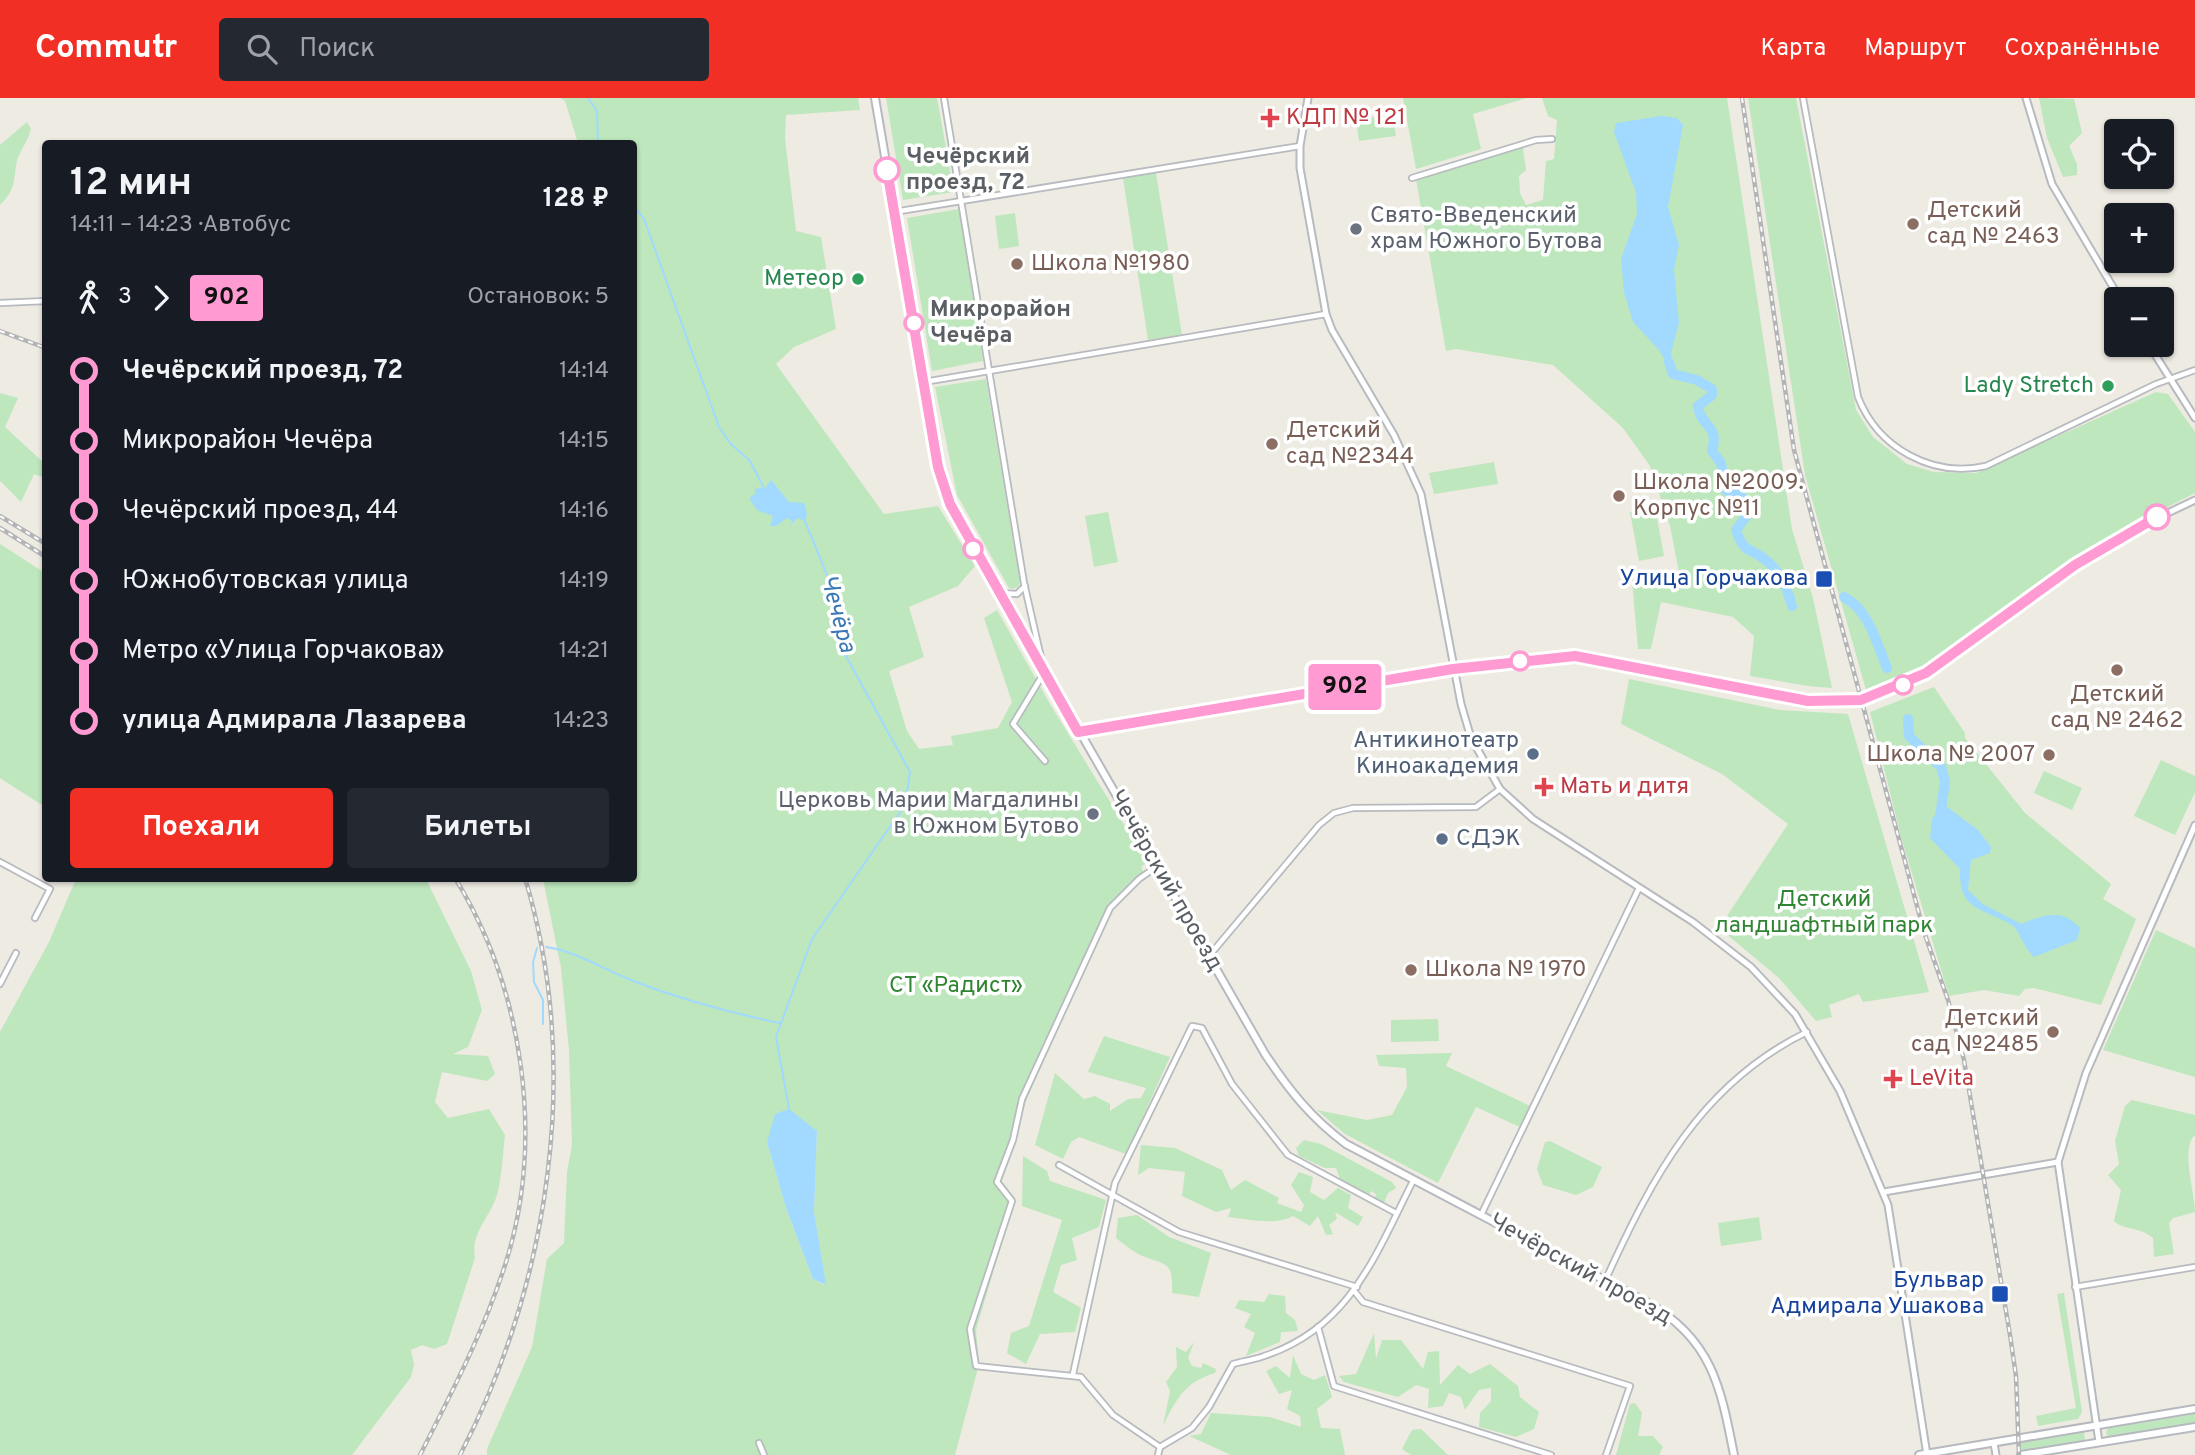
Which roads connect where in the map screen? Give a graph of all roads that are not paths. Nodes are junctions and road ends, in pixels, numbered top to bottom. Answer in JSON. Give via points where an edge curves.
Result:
{"nodes":[{"id":1,"x":875,"y":98,"type":"edge"},
{"id":2,"x":944,"y":98,"type":"edge"},
{"id":3,"x":1308,"y":98,"type":"edge"},
{"id":4,"x":1803,"y":98,"type":"edge"},
{"id":5,"x":2026,"y":98,"type":"edge"},
{"id":6,"x":1552,"y":139,"type":"dead end"},
{"id":7,"x":1300,"y":146,"type":"junction"},
{"id":8,"x":1412,"y":178,"type":"dead end"},
{"id":9,"x":961,"y":202,"type":"junction"},
{"id":10,"x":894,"y":212,"type":"junction"},
{"id":11,"x":2113,"y":287,"type":"edge"},
{"id":12,"x":42,"y":301,"type":"edge"},
{"id":13,"x":0,"y":303,"type":"edge"},
{"id":14,"x":1326,"y":314,"type":"junction"},
{"id":15,"x":2156,"y":357,"type":"edge"},
{"id":16,"x":988,"y":370,"type":"junction"},
{"id":17,"x":2195,"y":370,"type":"edge"},
{"id":18,"x":2170,"y":379,"type":"junction"},
{"id":19,"x":924,"y":382,"type":"junction"},
{"id":20,"x":2195,"y":418,"type":"edge"},
{"id":21,"x":2195,"y":500,"type":"edge"},
{"id":22,"x":1026,"y":586,"type":"junction"},
{"id":23,"x":998,"y":593,"type":"junction"},
{"id":24,"x":1453,"y":669,"type":"junction"},
{"id":25,"x":1045,"y":672,"type":"junction"},
{"id":26,"x":1078,"y":732,"type":"junction"},
{"id":27,"x":1045,"y":761,"type":"dead end"},
{"id":28,"x":1500,"y":789,"type":"junction"},
{"id":29,"x":2195,"y":825,"type":"edge"},
{"id":30,"x":0,"y":862,"type":"edge"},
{"id":31,"x":1156,"y":867,"type":"junction"},
{"id":32,"x":1639,"y":888,"type":"junction"},
{"id":33,"x":34,"y":918,"type":"dead end"},
{"id":34,"x":16,"y":953,"type":"dead end"},
{"id":35,"x":1209,"y":956,"type":"junction"},
{"id":36,"x":0,"y":984,"type":"edge"},
{"id":37,"x":1807,"y":1032,"type":"junction"},
{"id":38,"x":2058,"y":1162,"type":"junction"},
{"id":39,"x":1059,"y":1165,"type":"dead end"},
{"id":40,"x":1412,"y":1181,"type":"junction"},
{"id":41,"x":1884,"y":1192,"type":"junction"},
{"id":42,"x":1112,"y":1194,"type":"junction"},
{"id":43,"x":1396,"y":1213,"type":"junction"},
{"id":44,"x":1480,"y":1215,"type":"junction"},
{"id":45,"x":2195,"y":1267,"type":"edge"},
{"id":46,"x":1605,"y":1280,"type":"junction"},
{"id":47,"x":2074,"y":1287,"type":"junction"},
{"id":48,"x":1356,"y":1289,"type":"junction"},
{"id":49,"x":1318,"y":1327,"type":"junction"},
{"id":50,"x":1073,"y":1374,"type":"junction"},
{"id":51,"x":2195,"y":1409,"type":"edge"},
{"id":52,"x":2096,"y":1426,"type":"junction"},
{"id":53,"x":2195,"y":1427,"type":"edge"},
{"id":54,"x":2099,"y":1442,"type":"junction"},
{"id":55,"x":759,"y":1443,"type":"dead end"},
{"id":56,"x":1994,"y":1443,"type":"junction"},
{"id":57,"x":1160,"y":1447,"type":"junction"},
{"id":58,"x":2045,"y":1453,"type":"edge"},
{"id":59,"x":764,"y":1455,"type":"edge"},
{"id":60,"x":1158,"y":1455,"type":"edge"},
{"id":61,"x":1551,"y":1455,"type":"edge"},
{"id":62,"x":1606,"y":1455,"type":"edge"},
{"id":63,"x":1734,"y":1455,"type":"edge"},
{"id":64,"x":1924,"y":1455,"type":"edge"},
{"id":65,"x":1996,"y":1455,"type":"edge"},
{"id":66,"x":2021,"y":1455,"type":"edge"}],
"edges":[{"from":1,"to":10,"type":"main road","name":"Чечёрский проезд"},
{"from":2,"to":9,"type":"street"},
{"from":3,"to":7,"type":"street"},
{"from":4,"to":18,"type":"street","via":[[1858,397],[1875,426],[1896,447],[1920,462],[1940,467],[1986,466]]},
{"from":5,"to":11,"type":"street","via":[[2052,184]]},
{"from":6,"to":8,"type":"street"},
{"from":7,"to":9,"type":"street"},
{"from":7,"to":14,"type":"street"},
{"from":9,"to":10,"type":"street"},
{"from":9,"to":16,"type":"street"},
{"from":10,"to":19,"type":"main road","name":"Чечёрский проезд"},
{"from":12,"to":13,"type":"street"},
{"from":14,"to":16,"type":"street"},
{"from":14,"to":24,"type":"street","via":[[1394,435],[1421,494]]},
{"from":15,"to":18,"type":"street"},
{"from":16,"to":19,"type":"street"},
{"from":16,"to":22,"type":"street"},
{"from":17,"to":18,"type":"street"},
{"from":18,"to":20,"type":"street"},
{"from":19,"to":23,"type":"main road","name":"Чечёрский проезд","via":[[938,467],[950,504]]},
{"from":21,"to":24,"type":"street","via":[[2132,530],[2075,565],[1926,673],[1861,700],[1808,701],[1575,656]]},
{"from":22,"to":23,"type":"street","via":[[1017,594]]},
{"from":22,"to":25,"type":"street"},
{"from":23,"to":25,"type":"main road","name":"Чечёрский проезд"},
{"from":24,"to":26,"type":"street"},
{"from":24,"to":28,"type":"street","via":[[1471,738]]},
{"from":25,"to":26,"type":"main road","name":"Чечёрский проезд"},
{"from":25,"to":27,"type":"street","via":[[1013,724]]},
{"from":26,"to":31,"type":"main road","name":"Чечёрский проезд"},
{"from":28,"to":32,"type":"street","via":[[1533,819]]},
{"from":28,"to":35,"type":"street","via":[[1476,807],[1353,808],[1334,813]]},
{"from":29,"to":38,"type":"street","via":[[2086,1073]]},
{"from":30,"to":33,"type":"street","via":[[50,889]]},
{"from":31,"to":35,"type":"main road","name":"Чечёрский проезд"},
{"from":31,"to":50,"type":"street","via":[[1110,908],[1022,1099],[997,1182],[1012,1201],[970,1329],[976,1366]]},
{"from":32,"to":37,"type":"street","via":[[1751,967],[1777,990]]},
{"from":32,"to":44,"type":"street"},
{"from":34,"to":36,"type":"street"},
{"from":35,"to":40,"type":"main road","name":"Чечёрский проезд","via":[[1298,1102],[1346,1144]]},
{"from":37,"to":41,"type":"street","via":[[1854,1118]]},
{"from":37,"to":46,"type":"street","via":[[1721,1091],[1701,1112],[1663,1165]]},
{"from":38,"to":41,"type":"street"},
{"from":38,"to":47,"type":"street"},
{"from":39,"to":42,"type":"street"},
{"from":40,"to":43,"type":"street"},
{"from":40,"to":44,"type":"main road","name":"Чечёрский проезд"},
{"from":41,"to":64,"type":"street"},
{"from":42,"to":43,"type":"street","via":[[1192,1026],[1197,1025],[1232,1084],[1288,1155]]},
{"from":42,"to":48,"type":"street","via":[[1179,1232]]},
{"from":42,"to":50,"type":"street"},
{"from":43,"to":48,"type":"street"},
{"from":44,"to":46,"type":"main road","name":"Чечёрский проезд"},
{"from":45,"to":47,"type":"street"},
{"from":46,"to":63,"type":"main road","name":"Чечёрский проезд","via":[[1665,1313],[1701,1350],[1723,1396]]},
{"from":47,"to":52,"type":"street"},
{"from":48,"to":49,"type":"street"},
{"from":48,"to":62,"type":"street","via":[[1363,1302],[1630,1386]]},
{"from":49,"to":57,"type":"street","via":[[1266,1356],[1233,1364],[1192,1428]]},
{"from":49,"to":61,"type":"street","via":[[1334,1386]]},
{"from":50,"to":57,"type":"street","via":[[1090,1384],[1113,1415]]},
{"from":51,"to":52,"type":"main road"},
{"from":52,"to":54,"type":"street"},
{"from":52,"to":56,"type":"main road"},
{"from":53,"to":54,"type":"main road"},
{"from":54,"to":58,"type":"main road"},
{"from":55,"to":59,"type":"street"},
{"from":56,"to":64,"type":"main road"},
{"from":56,"to":65,"type":"street"},
{"from":57,"to":60,"type":"street"},
{"from":58,"to":66,"type":"main road"}]}
